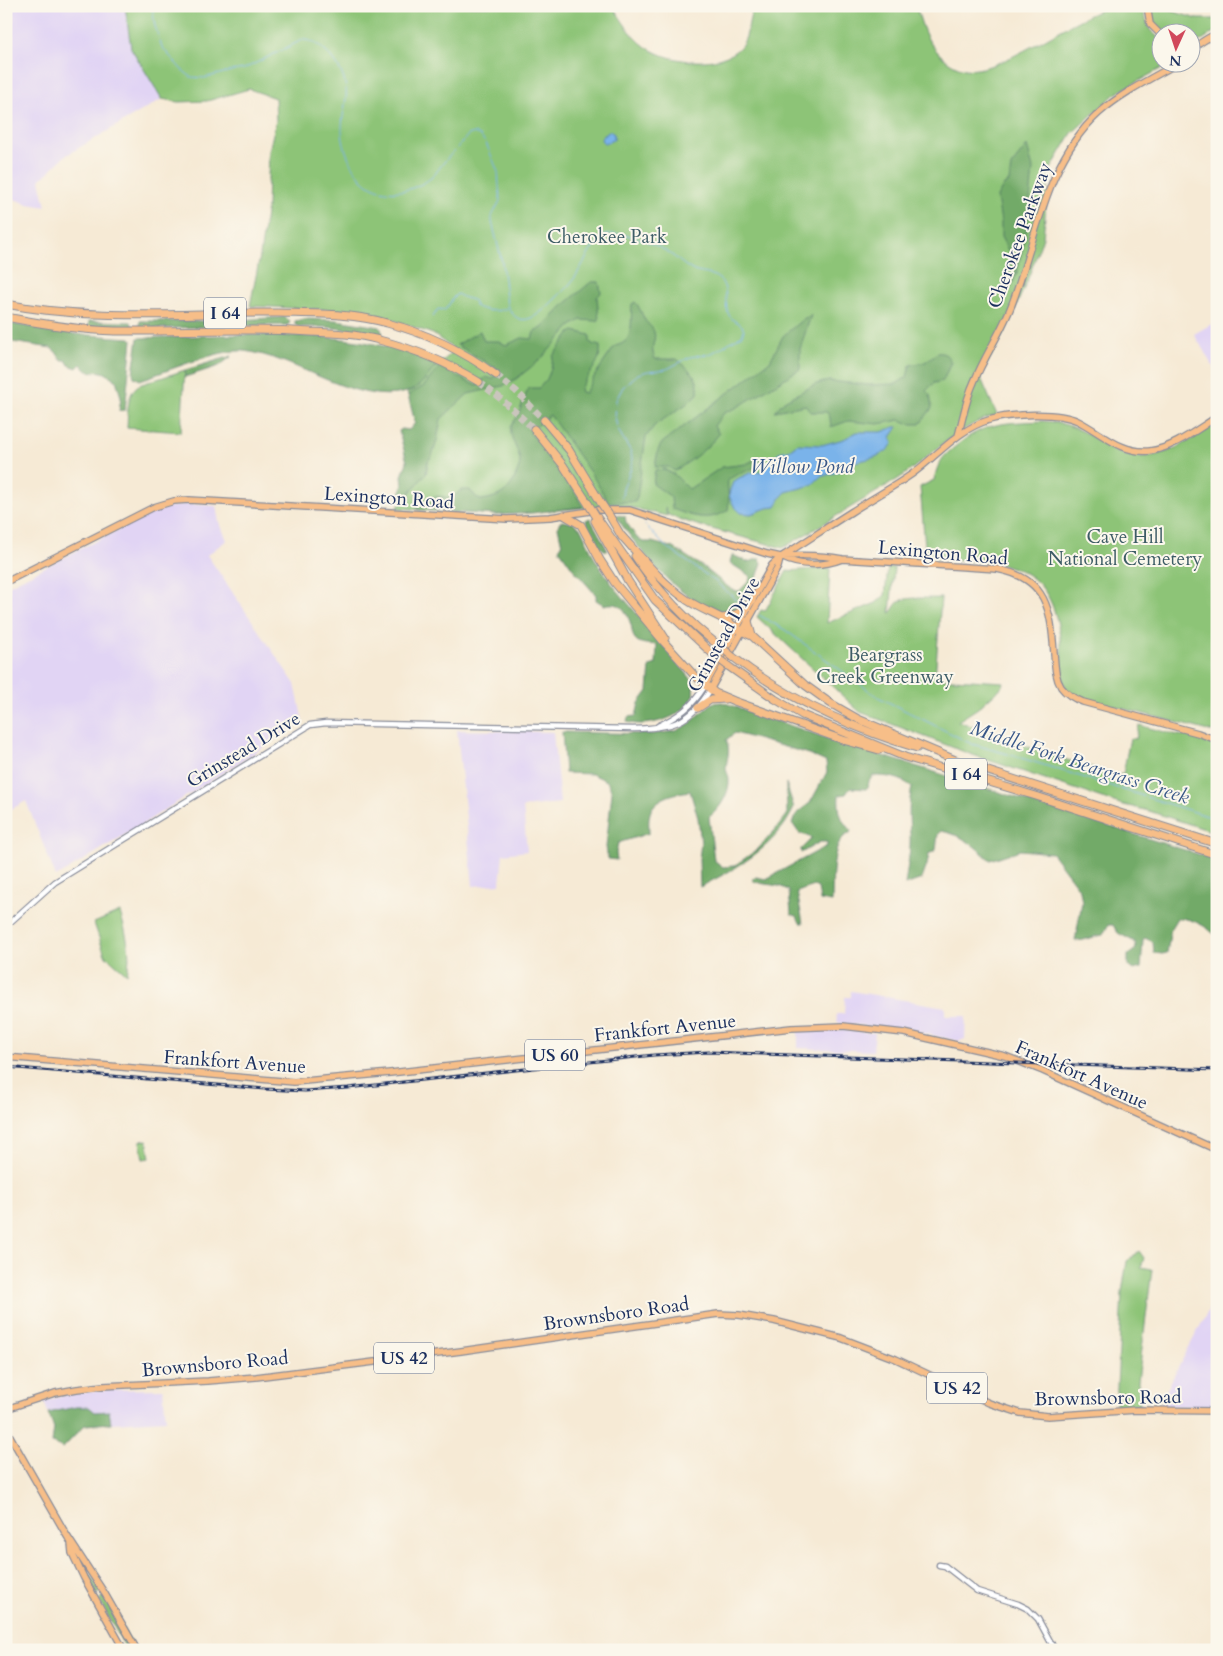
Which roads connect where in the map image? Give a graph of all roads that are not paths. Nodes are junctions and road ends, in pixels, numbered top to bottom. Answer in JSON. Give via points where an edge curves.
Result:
{"nodes":[{"id":1,"x":1147,"y":6,"type":"edge"},
{"id":2,"x":1150,"y":24,"type":"edge"},
{"id":3,"x":1217,"y":33,"type":"edge"},
{"id":4,"x":1200,"y":43,"type":"edge"},
{"id":5,"x":1163,"y":72,"type":"edge"},
{"id":6,"x":6,"y":304,"type":"edge"},
{"id":7,"x":6,"y":317,"type":"edge"},
{"id":8,"x":496,"y":375,"type":"tunnel mouth"},
{"id":9,"x":479,"y":382,"type":"tunnel mouth"},
{"id":10,"x":1217,"y":417,"type":"edge"},
{"id":11,"x":544,"y":420,"type":"tunnel mouth"},
{"id":12,"x":534,"y":429,"type":"tunnel mouth"},
{"id":13,"x":958,"y":436,"type":"junction"},
{"id":14,"x":564,"y":515,"type":"junction"},
{"id":15,"x":594,"y":516,"type":"junction"},
{"id":16,"x":620,"y":534,"type":"junction"},
{"id":17,"x":781,"y":557,"type":"junction"},
{"id":18,"x":6,"y":582,"type":"edge"},
{"id":19,"x":752,"y":601,"type":"junction"},
{"id":20,"x":721,"y":618,"type":"junction"},
{"id":21,"x":748,"y":621,"type":"junction"},
{"id":22,"x":739,"y":630,"type":"junction"},
{"id":23,"x":752,"y":636,"type":"junction"},
{"id":24,"x":676,"y":655,"type":"junction"},
{"id":25,"x":707,"y":688,"type":"junction"},
{"id":26,"x":729,"y":699,"type":"junction"},
{"id":27,"x":698,"y":708,"type":"junction"},
{"id":28,"x":655,"y":727,"type":"junction"},
{"id":29,"x":1217,"y":740,"type":"edge"},
{"id":30,"x":905,"y":757,"type":"junction"},
{"id":31,"x":949,"y":758,"type":"junction"},
{"id":32,"x":1217,"y":844,"type":"edge"},
{"id":33,"x":1217,"y":855,"type":"edge"},
{"id":34,"x":6,"y":926,"type":"edge"},
{"id":35,"x":6,"y":1058,"type":"edge"},
{"id":36,"x":1217,"y":1150,"type":"edge"},
{"id":37,"x":6,"y":1409,"type":"edge"},
{"id":38,"x":1217,"y":1411,"type":"edge"},
{"id":39,"x":6,"y":1429,"type":"edge"},
{"id":40,"x":71,"y":1543,"type":"junction"},
{"id":41,"x":939,"y":1565,"type":"dead end"},
{"id":42,"x":124,"y":1650,"type":"edge"},
{"id":43,"x":137,"y":1650,"type":"edge"},
{"id":44,"x":1055,"y":1650,"type":"edge"}],
"edges":[{"from":1,"to":2,"type":"main road"},
{"from":3,"to":4,"type":"main road"},
{"from":5,"to":13,"type":"main road","name":"Cherokee Parkway","via":[[1107,106],[1065,155],[1047,192],[1012,305],[974,380]]},
{"from":6,"to":8,"type":"highway","number":"I 64","via":[[106,315],[245,313],[363,318],[396,325],[440,342]]},
{"from":7,"to":9,"type":"highway","number":"I 64","via":[[53,326],[113,331],[244,330],[347,334],[378,339],[432,357]]},
{"from":10,"to":13,"type":"main road","name":"Grinstead Drive","via":[[1169,445],[1150,451],[1123,448],[1077,421],[1052,414],[989,420]]},
{"from":11,"to":16,"type":"highway","number":"I 64","bridge":true,"via":[[569,450]]},
{"from":12,"to":15,"type":"highway","number":"I 64","bridge":true,"via":[[563,465]]},
{"from":13,"to":17,"type":"main road","name":"Grinstead Drive","via":[[912,474]]},
{"from":14,"to":17,"type":"main road","name":"Lexington Road","via":[[614,509],[639,512]]},
{"from":14,"to":18,"type":"main road","name":"Lexington Road","via":[[483,518],[178,500],[150,509]]},
{"from":14,"to":24,"type":"highway","via":[[581,525],[615,583]]},
{"from":15,"to":24,"type":"highway","via":[[621,569]]},
{"from":15,"to":30,"type":"highway","number":"I 64","bridge":true,"via":[[655,600],[716,657],[775,700],[802,715]]},
{"from":16,"to":20,"type":"highway","via":[[674,590]]},
{"from":16,"to":31,"type":"highway","number":"I 64","bridge":true,"via":[[643,568],[691,622],[771,684],[832,718]]},
{"from":17,"to":19,"type":"main road","name":"Grinstead Drive","via":[[772,565]]},
{"from":17,"to":21,"type":"main road","name":"Grinstead Drive"},
{"from":17,"to":29,"type":"main road","name":"Lexington Road","via":[[792,563],[804,564],[842,560],[997,569],[1020,576],[1034,587],[1046,604],[1052,622],[1056,674],[1067,694],[1084,702]]},
{"from":19,"to":20,"type":"highway","via":[[739,614]]},
{"from":19,"to":22,"type":"main road","name":"Grinstead Drive"},
{"from":20,"to":22,"type":"highway"},
{"from":21,"to":22,"type":"main road","name":"Grinstead Drive"},
{"from":21,"to":23,"type":"highway"},
{"from":22,"to":23,"type":"highway"},
{"from":22,"to":25,"type":"main road","name":"Grinstead Drive"},
{"from":23,"to":31,"type":"highway","via":[[789,672],[830,703],[858,719]]},
{"from":24,"to":25,"type":"highway"},
{"from":25,"to":26,"type":"highway"},
{"from":25,"to":27,"type":"street","name":"Grinstead Drive"},
{"from":25,"to":28,"type":"street","name":"Grinstead Drive","via":[[674,719]]},
{"from":26,"to":27,"type":"highway","via":[[710,700]]},
{"from":26,"to":30,"type":"highway","via":[[843,740]]},
{"from":27,"to":28,"type":"street","name":"Grinstead Drive","via":[[679,722]]},
{"from":28,"to":34,"type":"street","name":"Grinstead Drive","via":[[310,725],[55,882]]},
{"from":30,"to":33,"type":"highway","number":"I 64"},
{"from":31,"to":32,"type":"highway","number":"I 64"},
{"from":35,"to":36,"type":"main road","name":"Frankfort Avenue","number":"US 60","via":[[294,1082],[791,1028],[843,1026],[911,1034],[1006,1056]]},
{"from":37,"to":38,"type":"main road","name":"Brownsboro Road","number":"US 42","via":[[50,1394],[77,1389],[256,1377],[731,1314],[810,1329],[855,1342],[989,1403],[1020,1413],[1048,1416],[1131,1410]]},
{"from":39,"to":40,"type":"main road"},
{"from":40,"to":42,"type":"main road","via":[[84,1578]]},
{"from":40,"to":43,"type":"main road"},
{"from":41,"to":44,"type":"street","via":[[945,1566],[977,1591],[1028,1609]]}]}
